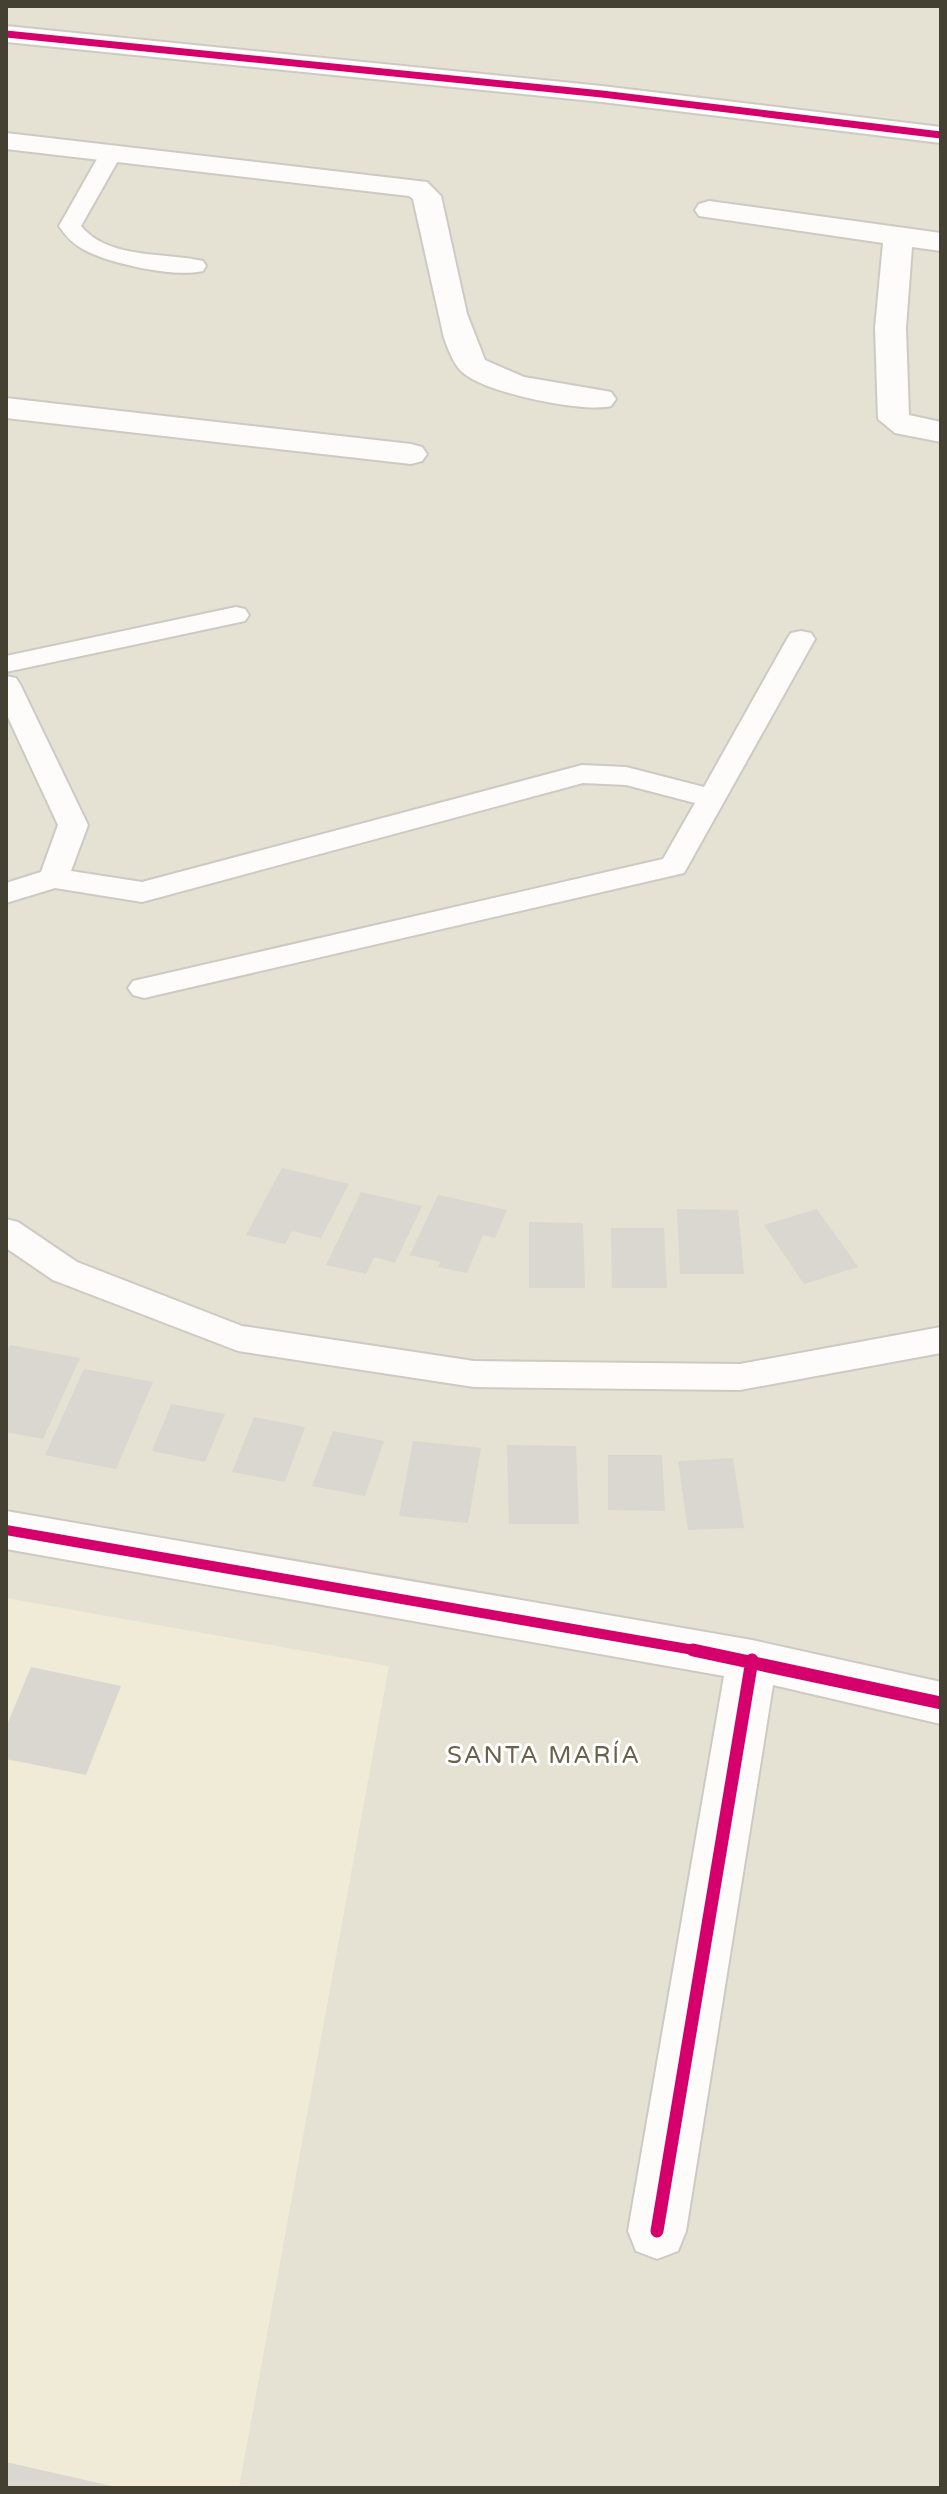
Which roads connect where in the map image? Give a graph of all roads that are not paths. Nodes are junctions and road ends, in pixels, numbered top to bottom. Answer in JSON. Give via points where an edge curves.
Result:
{"nodes":[{"id":1,"x":6,"y":34,"type":"edge"},
{"id":2,"x":941,"y":135,"type":"edge"},
{"id":3,"x":6,"y":141,"type":"edge"},
{"id":4,"x":112,"y":152,"type":"junction"},
{"id":5,"x":709,"y":210,"type":"dead end"},
{"id":6,"x":899,"y":236,"type":"junction"},
{"id":7,"x":941,"y":242,"type":"edge"},
{"id":8,"x":195,"y":266,"type":"dead end"},
{"id":9,"x":600,"y":399,"type":"dead end"},
{"id":10,"x":6,"y":408,"type":"edge"},
{"id":11,"x":941,"y":432,"type":"edge"},
{"id":12,"x":411,"y":454,"type":"dead end"},
{"id":13,"x":236,"y":615,"type":"dead end"},
{"id":14,"x":801,"y":639,"type":"dead end"},
{"id":15,"x":6,"y":664,"type":"edge"},
{"id":16,"x":6,"y":684,"type":"edge"},
{"id":17,"x":712,"y":798,"type":"junction"},
{"id":18,"x":54,"y":878,"type":"junction"},
{"id":19,"x":6,"y":893,"type":"edge"},
{"id":20,"x":144,"y":988,"type":"dead end"},
{"id":21,"x":6,"y":1231,"type":"edge"},
{"id":22,"x":941,"y":1340,"type":"edge"},
{"id":23,"x":6,"y":1530,"type":"edge"},
{"id":24,"x":752,"y":1660,"type":"junction"},
{"id":25,"x":941,"y":1703,"type":"edge"},
{"id":26,"x":657,"y":2231,"type":"dead end"}],
"edges":[{"from":1,"to":2,"type":"street","via":[[602,94]]},
{"from":3,"to":4,"type":"street"},
{"from":4,"to":8,"type":"lane","via":[[70,226],[72,231],[110,253]]},
{"from":4,"to":9,"type":"street","via":[[417,188],[427,196],[454,321],[472,366],[514,383]]},
{"from":5,"to":6,"type":"street"},
{"from":6,"to":7,"type":"street"},
{"from":6,"to":11,"type":"street","via":[[889,330],[894,419]]},
{"from":10,"to":12,"type":"street"},
{"from":13,"to":15,"type":"lane"},
{"from":14,"to":17,"type":"lane"},
{"from":16,"to":18,"type":"lane","via":[[73,825]]},
{"from":17,"to":18,"type":"lane","via":[[626,776],[582,774],[142,892]]},
{"from":17,"to":20,"type":"lane","via":[[674,866]]},
{"from":18,"to":19,"type":"lane"},
{"from":21,"to":22,"type":"lane","via":[[65,1271],[238,1338],[474,1374],[740,1377]]},
{"from":23,"to":24,"type":"street"},
{"from":24,"to":25,"type":"street"},
{"from":24,"to":26,"type":"street"}]}
